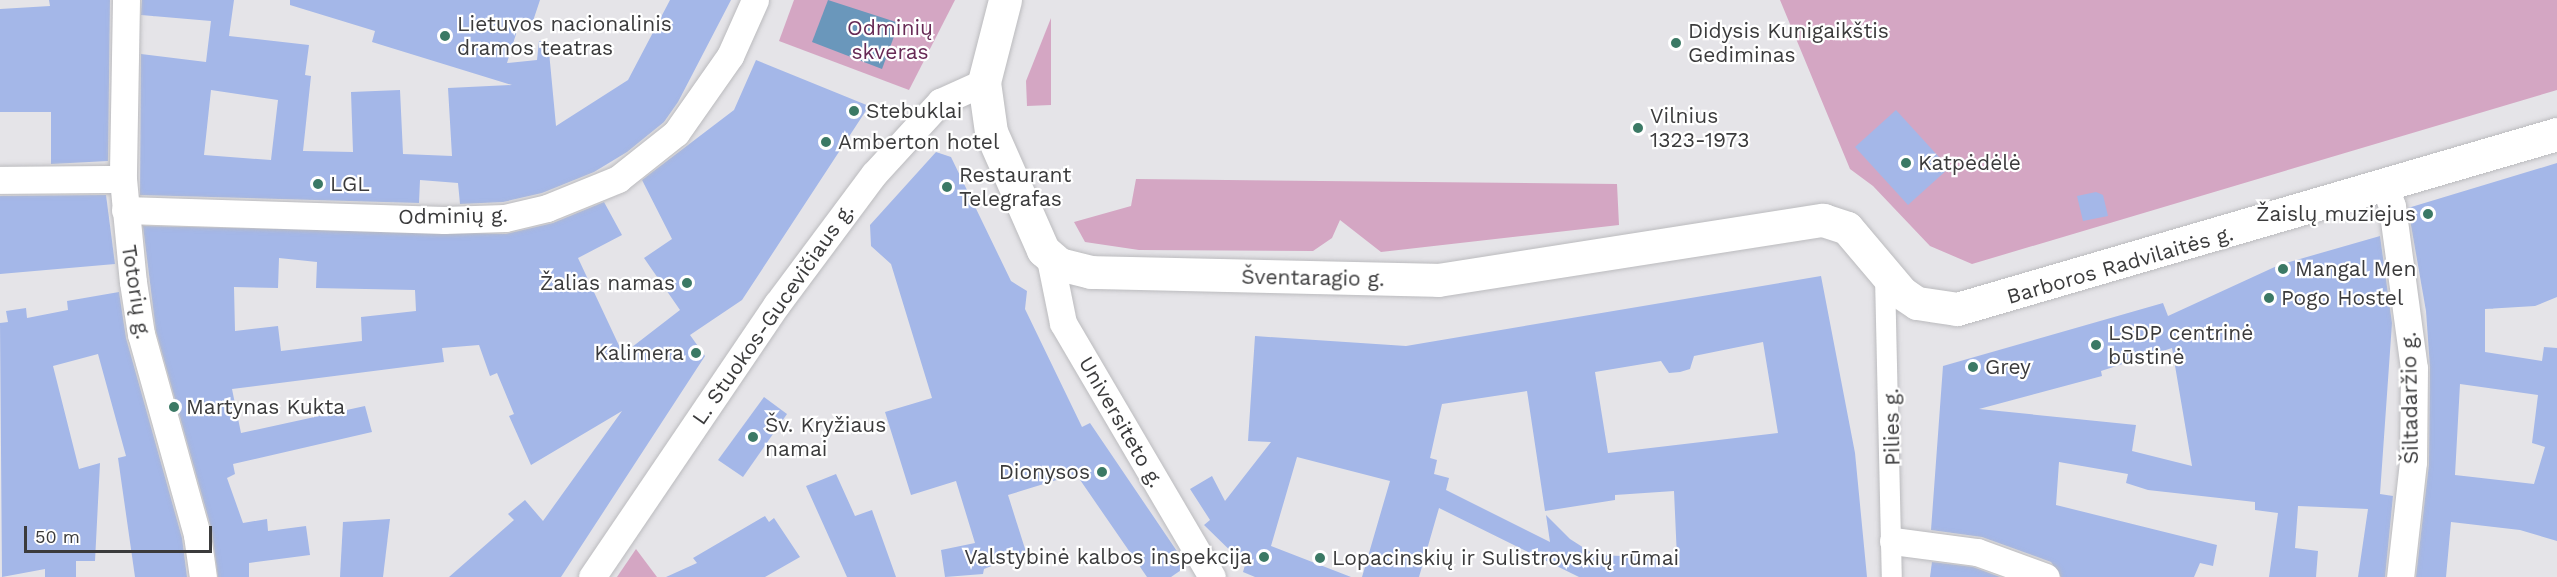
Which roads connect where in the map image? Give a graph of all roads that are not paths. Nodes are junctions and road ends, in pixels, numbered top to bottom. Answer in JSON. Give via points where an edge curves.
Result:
{"nodes":[{"id":1,"x":126,"y":0,"type":"edge"},
{"id":2,"x":754,"y":0,"type":"edge"},
{"id":3,"x":1005,"y":0,"type":"edge"},
{"id":4,"x":984,"y":82,"type":"junction"},
{"id":5,"x":2557,"y":134,"type":"edge"},
{"id":6,"x":123,"y":179,"type":"junction"},
{"id":7,"x":0,"y":180,"type":"edge"},
{"id":8,"x":2385,"y":186,"type":"junction"},
{"id":9,"x":125,"y":210,"type":"junction"},
{"id":10,"x":1847,"y":228,"type":"joint"},
{"id":11,"x":1050,"y":259,"type":"junction"},
{"id":12,"x":1886,"y":277,"type":"junction"},
{"id":13,"x":1893,"y":541,"type":"junction"},
{"id":14,"x":203,"y":577,"type":"edge"},
{"id":15,"x":592,"y":577,"type":"edge"},
{"id":16,"x":1212,"y":577,"type":"edge"},
{"id":17,"x":1892,"y":577,"type":"edge"},
{"id":18,"x":2046,"y":577,"type":"edge"},
{"id":19,"x":2400,"y":577,"type":"edge"}],
"edges":[{"from":1,"to":6,"type":"street","name":"Totorių g."},
{"from":2,"to":9,"type":"street","name":"Odminių g.","via":[[730,56],[676,133],[618,178],[548,208],[506,218],[444,220]]},
{"from":3,"to":4,"type":"main road"},
{"from":4,"to":11,"type":"main road","via":[[991,132]]},
{"from":4,"to":15,"type":"street","name":"L. Stuokos-Gucevičiaus g.","via":[[940,102],[873,174],[767,318]]},
{"from":5,"to":8,"type":"main road","name":"Barboros Radvilaitės g."},
{"from":6,"to":7,"type":"street"},
{"from":6,"to":9,"type":"street","name":"Totorių g."},
{"from":8,"to":12,"type":"main road","name":"Barboros Radvilaitės g.","via":[[1957,309],[1917,303]]},
{"from":8,"to":19,"type":"street","name":"Šiltadaržio g.","via":[[2392,206],[2414,368],[2413,462]]},
{"from":9,"to":14,"type":"street","name":"Totorių g.","via":[[141,334],[197,535]]},
{"from":10,"to":11,"type":"main road","name":"Šventaragio g.","via":[[1837,222],[1808,220],[1438,280],[1091,272]]},
{"from":10,"to":12,"type":"main road","name":"Barboros Radvilaitės g."},
{"from":11,"to":16,"type":"street","name":"Universiteto g.","via":[[1063,323]]},
{"from":12,"to":13,"type":"street","name":"Pilies g."},
{"from":13,"to":17,"type":"street","name":"Pilies g."},
{"from":13,"to":18,"type":"street","via":[[1977,552]]}]}
